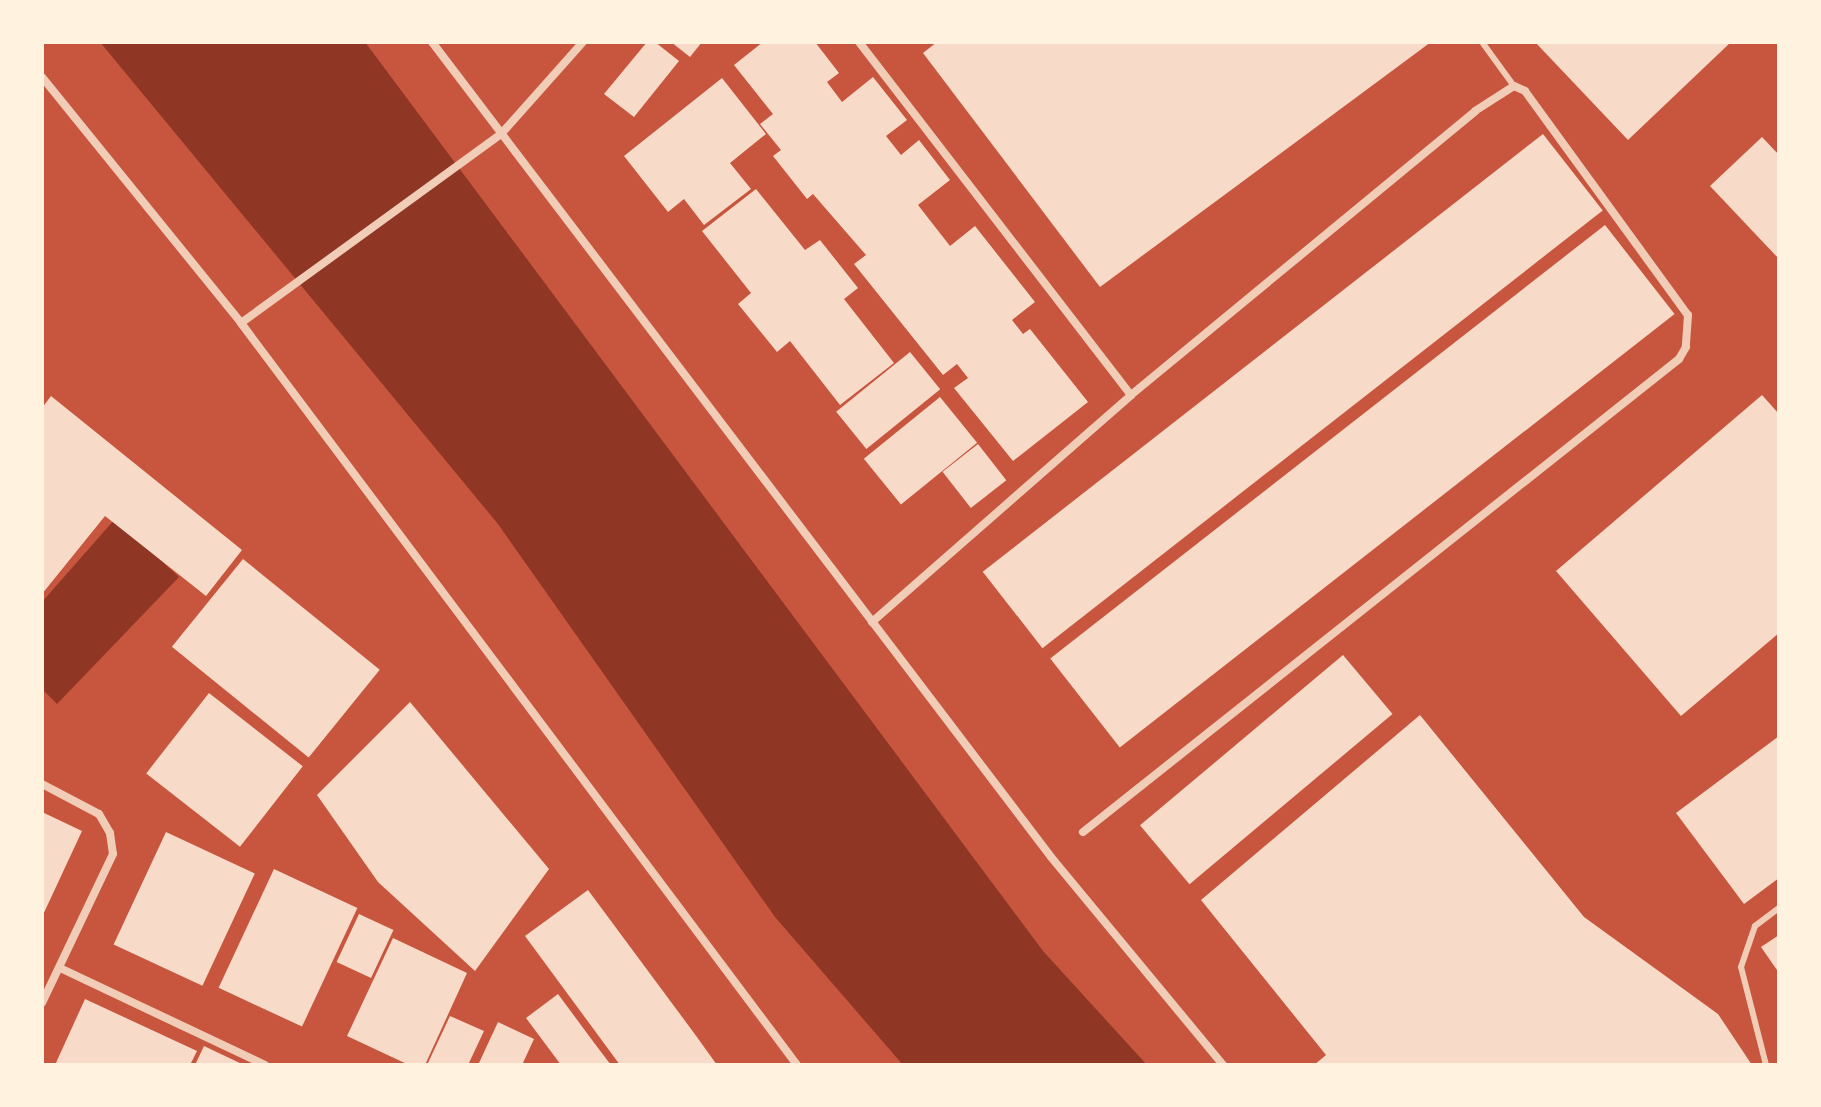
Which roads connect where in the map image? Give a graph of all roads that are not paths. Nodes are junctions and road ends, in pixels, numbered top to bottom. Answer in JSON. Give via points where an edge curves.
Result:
{"nodes":[{"id":1,"x":432,"y":42,"type":"edge"},
{"id":2,"x":583,"y":42,"type":"edge"},
{"id":3,"x":859,"y":42,"type":"edge"},
{"id":4,"x":1482,"y":42,"type":"edge"},
{"id":5,"x":42,"y":77,"type":"edge"},
{"id":6,"x":1514,"y":86,"type":"junction"},
{"id":7,"x":501,"y":134,"type":"junction"},
{"id":8,"x":241,"y":323,"type":"junction"},
{"id":9,"x":1131,"y":395,"type":"junction"},
{"id":10,"x":872,"y":622,"type":"junction"},
{"id":11,"x":42,"y":784,"type":"edge"},
{"id":12,"x":1083,"y":832,"type":"dead end"},
{"id":13,"x":1779,"y":908,"type":"edge"},
{"id":14,"x":60,"y":968,"type":"junction"},
{"id":15,"x":42,"y":1003,"type":"edge"},
{"id":16,"x":265,"y":1065,"type":"edge"},
{"id":17,"x":797,"y":1065,"type":"edge"},
{"id":18,"x":1223,"y":1065,"type":"edge"},
{"id":19,"x":1766,"y":1065,"type":"edge"}],
"edges":[{"from":1,"to":7,"type":"street"},
{"from":2,"to":7,"type":"street"},
{"from":3,"to":9,"type":"street"},
{"from":4,"to":6,"type":"lane"},
{"from":5,"to":8,"type":"street"},
{"from":6,"to":9,"type":"street","via":[[1475,111]]},
{"from":6,"to":12,"type":"street","via":[[1525,91],[1688,315],[1686,347],[1679,359]]},
{"from":7,"to":8,"type":"street"},
{"from":7,"to":10,"type":"street"},
{"from":8,"to":17,"type":"street"},
{"from":9,"to":10,"type":"street"},
{"from":10,"to":18,"type":"street","via":[[1051,857]]},
{"from":11,"to":14,"type":"street","via":[[99,814],[110,833],[113,854]]},
{"from":13,"to":19,"type":"lane","via":[[1755,926],[1741,967]]},
{"from":14,"to":15,"type":"street"},
{"from":14,"to":16,"type":"street"}]}
